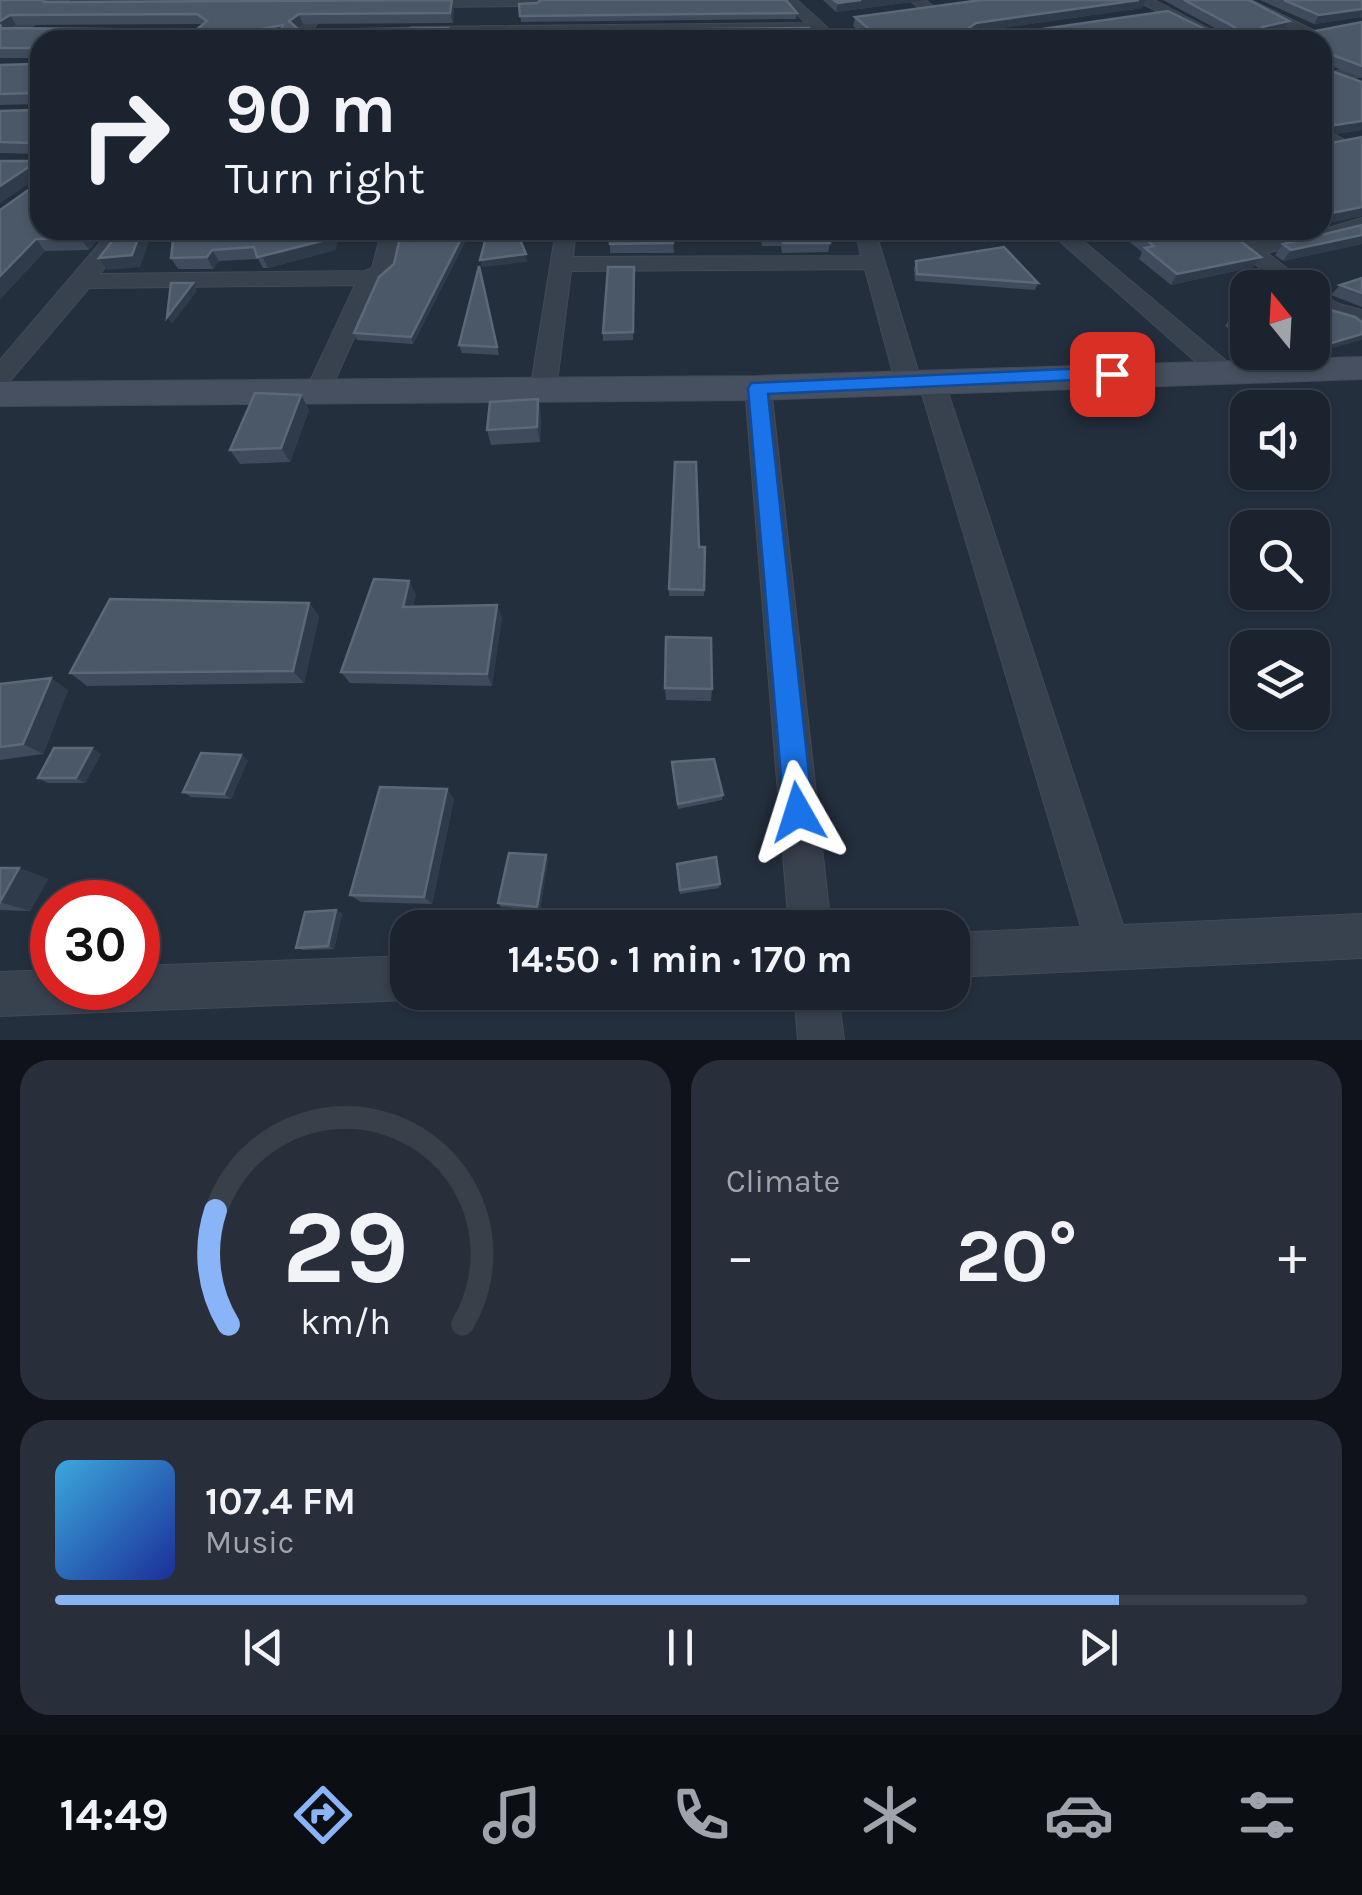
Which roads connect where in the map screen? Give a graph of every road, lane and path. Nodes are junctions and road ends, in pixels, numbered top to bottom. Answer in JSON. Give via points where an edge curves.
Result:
{"nodes":[{"id":1,"x":788,"y":0,"type":"edge"},
{"id":2,"x":1143,"y":0,"type":"edge"},
{"id":3,"x":1241,"y":0,"type":"edge"},
{"id":4,"x":1250,"y":0,"type":"edge"},
{"id":5,"x":536,"y":1,"type":"edge"},
{"id":6,"x":326,"y":2,"type":"edge"},
{"id":7,"x":344,"y":3,"type":"edge"},
{"id":8,"x":402,"y":3,"type":"edge"},
{"id":9,"x":64,"y":4,"type":"edge"},
{"id":10,"x":917,"y":6,"type":"edge"},
{"id":11,"x":947,"y":6,"type":"edge"},
{"id":12,"x":1166,"y":12,"type":"junction"},
{"id":13,"x":1128,"y":17,"type":"edge"},
{"id":14,"x":823,"y":24,"type":"junction"},
{"id":15,"x":305,"y":30,"type":"edge"},
{"id":16,"x":525,"y":30,"type":"edge"},
{"id":17,"x":593,"y":30,"type":"edge"},
{"id":18,"x":828,"y":30,"type":"edge"},
{"id":19,"x":957,"y":30,"type":"edge"},
{"id":20,"x":1203,"y":30,"type":"edge"},
{"id":21,"x":1315,"y":30,"type":"edge"},
{"id":22,"x":16,"y":33,"type":"junction"},
{"id":23,"x":30,"y":33,"type":"edge"},
{"id":24,"x":0,"y":44,"type":"edge"},
{"id":25,"x":1362,"y":71,"type":"edge"},
{"id":26,"x":1332,"y":75,"type":"edge"},
{"id":27,"x":1332,"y":77,"type":"edge"},
{"id":28,"x":1362,"y":88,"type":"edge"},
{"id":29,"x":1362,"y":137,"type":"edge"},
{"id":30,"x":1332,"y":140,"type":"edge"},
{"id":31,"x":1362,"y":224,"type":"edge"},
{"id":32,"x":1332,"y":231,"type":"edge"},
{"id":33,"x":115,"y":240,"type":"edge"},
{"id":34,"x":390,"y":240,"type":"edge"},
{"id":35,"x":565,"y":240,"type":"edge"},
{"id":36,"x":868,"y":240,"type":"edge"},
{"id":37,"x":1069,"y":240,"type":"edge"},
{"id":38,"x":1236,"y":240,"type":"edge"},
{"id":39,"x":1293,"y":240,"type":"edge"},
{"id":40,"x":1250,"y":250,"type":"junction"},
{"id":41,"x":875,"y":262,"type":"junction"},
{"id":42,"x":561,"y":264,"type":"junction"},
{"id":43,"x":1277,"y":270,"type":"edge"},
{"id":44,"x":369,"y":278,"type":"junction"},
{"id":45,"x":84,"y":282,"type":"junction"},
{"id":46,"x":1330,"y":309,"type":"edge"},
{"id":47,"x":1361,"y":315,"type":"edge"},
{"id":48,"x":1362,"y":368,"type":"edge"},
{"id":49,"x":1221,"y":370,"type":"junction"},
{"id":50,"x":0,"y":376,"type":"edge"},
{"id":51,"x":919,"y":381,"type":"junction"},
{"id":52,"x":758,"y":388,"type":"junction"},
{"id":53,"x":543,"y":391,"type":"junction"},
{"id":54,"x":318,"y":392,"type":"junction"},
{"id":55,"x":0,"y":394,"type":"edge"},
{"id":56,"x":808,"y":910,"type":"edge"},
{"id":57,"x":1362,"y":936,"type":"edge"},
{"id":58,"x":1109,"y":948,"type":"junction"},
{"id":59,"x":970,"y":954,"type":"edge"},
{"id":60,"x":390,"y":979,"type":"edge"},
{"id":61,"x":0,"y":994,"type":"edge"},
{"id":62,"x":818,"y":1010,"type":"edge"},
{"id":63,"x":821,"y":1040,"type":"edge"}],
"edges":[{"from":1,"to":14,"type":"street"},
{"from":2,"to":12,"type":"street"},
{"from":3,"to":4,"type":"street"},
{"from":3,"to":21,"type":"street"},
{"from":5,"to":8,"type":"street"},
{"from":5,"to":16,"type":"street"},
{"from":6,"to":7,"type":"street"},
{"from":6,"to":15,"type":"street"},
{"from":9,"to":22,"type":"street"},
{"from":10,"to":11,"type":"street"},
{"from":10,"to":19,"type":"street"},
{"from":12,"to":13,"type":"street"},
{"from":12,"to":20,"type":"street"},
{"from":14,"to":17,"type":"street","via":[[611,22]]},
{"from":14,"to":18,"type":"street"},
{"from":22,"to":23,"type":"street"},
{"from":22,"to":24,"type":"street"},
{"from":25,"to":26,"type":"street"},
{"from":27,"to":28,"type":"street"},
{"from":29,"to":30,"type":"street"},
{"from":31,"to":32,"type":"street"},
{"from":33,"to":45,"type":"street"},
{"from":34,"to":44,"type":"street","via":[[382,270]]},
{"from":35,"to":42,"type":"street"},
{"from":36,"to":41,"type":"street"},
{"from":37,"to":49,"type":"street"},
{"from":38,"to":40,"type":"street"},
{"from":39,"to":40,"type":"street"},
{"from":40,"to":43,"type":"street"},
{"from":41,"to":42,"type":"street"},
{"from":41,"to":51,"type":"street"},
{"from":42,"to":53,"type":"street"},
{"from":44,"to":45,"type":"street"},
{"from":44,"to":54,"type":"street"},
{"from":45,"to":50,"type":"street"},
{"from":46,"to":47,"type":"street"},
{"from":48,"to":49,"type":"street"},
{"from":49,"to":51,"type":"street"},
{"from":51,"to":52,"type":"street"},
{"from":51,"to":58,"type":"street"},
{"from":52,"to":53,"type":"street"},
{"from":52,"to":56,"type":"street"},
{"from":53,"to":54,"type":"street"},
{"from":54,"to":55,"type":"street"},
{"from":57,"to":58,"type":"street"},
{"from":58,"to":59,"type":"street"},
{"from":60,"to":61,"type":"street"},
{"from":62,"to":63,"type":"street"}]}
